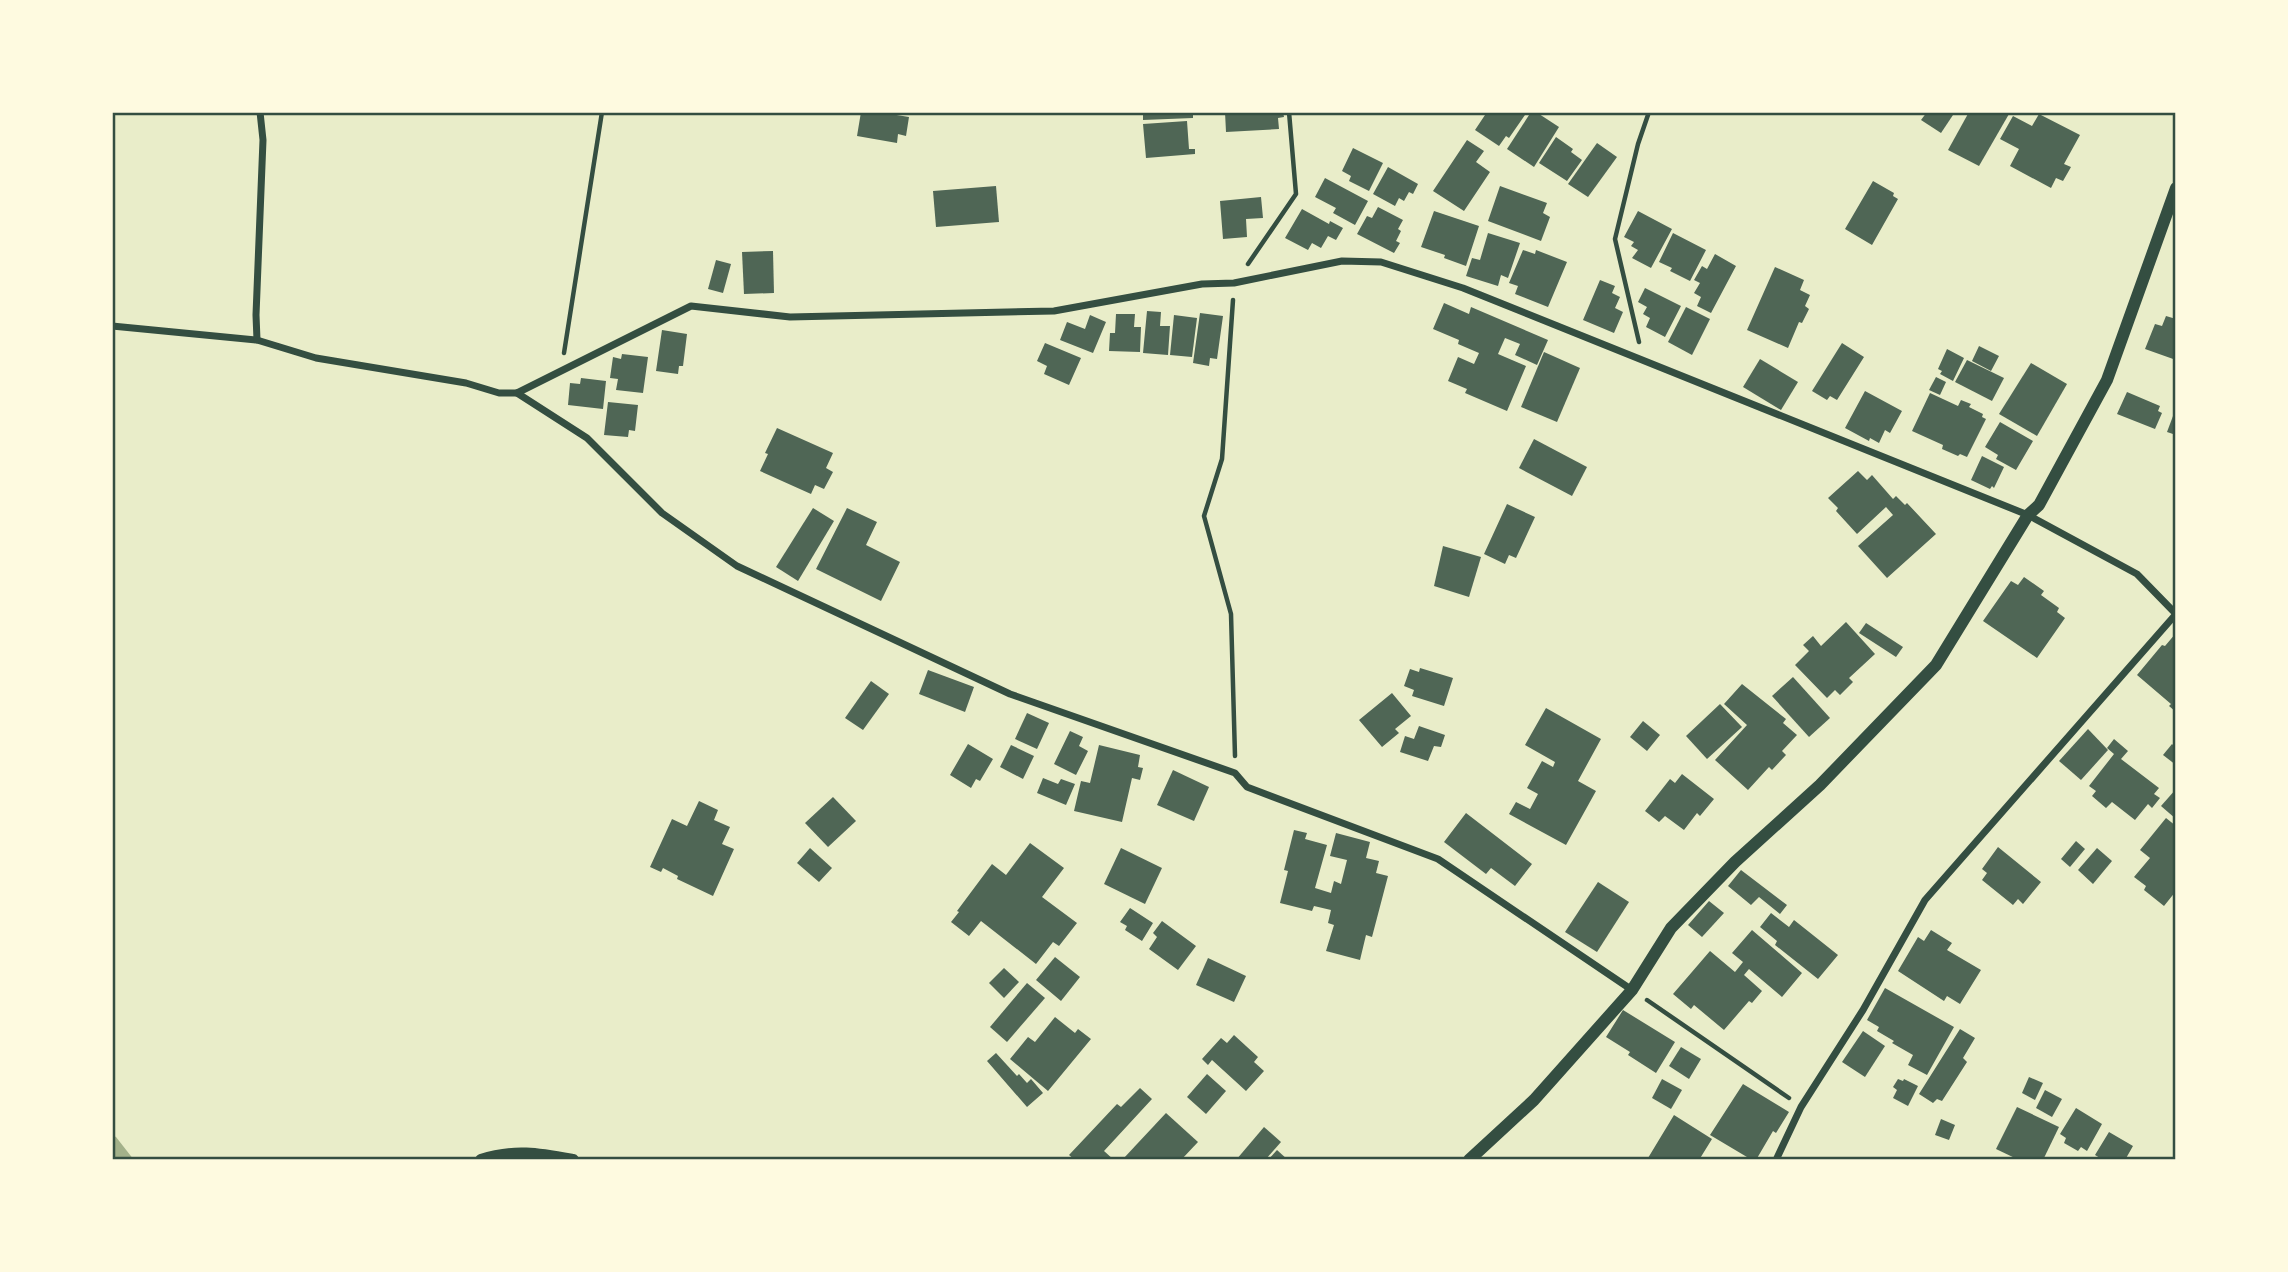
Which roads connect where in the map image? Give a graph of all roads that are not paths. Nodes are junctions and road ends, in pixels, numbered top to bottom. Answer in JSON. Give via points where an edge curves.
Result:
{"nodes":[{"id":1,"x":260,"y":112,"type":"edge"},
{"id":2,"x":2176,"y":188,"type":"edge"},
{"id":3,"x":112,"y":326,"type":"edge"},
{"id":4,"x":257,"y":340,"type":"junction"},
{"id":5,"x":516,"y":393,"type":"junction"},
{"id":6,"x":2028,"y":515,"type":"junction"},
{"id":7,"x":2176,"y":614,"type":"edge"},
{"id":8,"x":1632,"y":989,"type":"junction"},
{"id":9,"x":489,"y":1159,"type":"edge"},
{"id":10,"x":573,"y":1160,"type":"edge"},
{"id":11,"x":1469,"y":1160,"type":"edge"},
{"id":12,"x":1776,"y":1160,"type":"edge"}],
"edges":[{"from":1,"to":4,"type":"street"},
{"from":2,"to":6,"type":"street","via":[[2107,380],[2039,505]]},
{"from":3,"to":4,"type":"street"},
{"from":4,"to":5,"type":"street","via":[[316,358]]},
{"from":5,"to":6,"type":"street","via":[[691,306],[790,317],[1054,311],[1342,261],[1381,262],[1464,288]]},
{"from":5,"to":8,"type":"street","via":[[587,438],[662,513],[737,566],[1010,694],[1235,773],[1247,787],[1438,859]]},
{"from":6,"to":7,"type":"street","via":[[2137,574]]},
{"from":6,"to":8,"type":"street","via":[[1936,665],[1671,928]]},
{"from":7,"to":12,"type":"street","via":[[1925,900],[1801,1107]]},
{"from":8,"to":11,"type":"street","via":[[1534,1100]]},
{"from":9,"to":10,"type":"street","via":[[525,1152]]}]}
